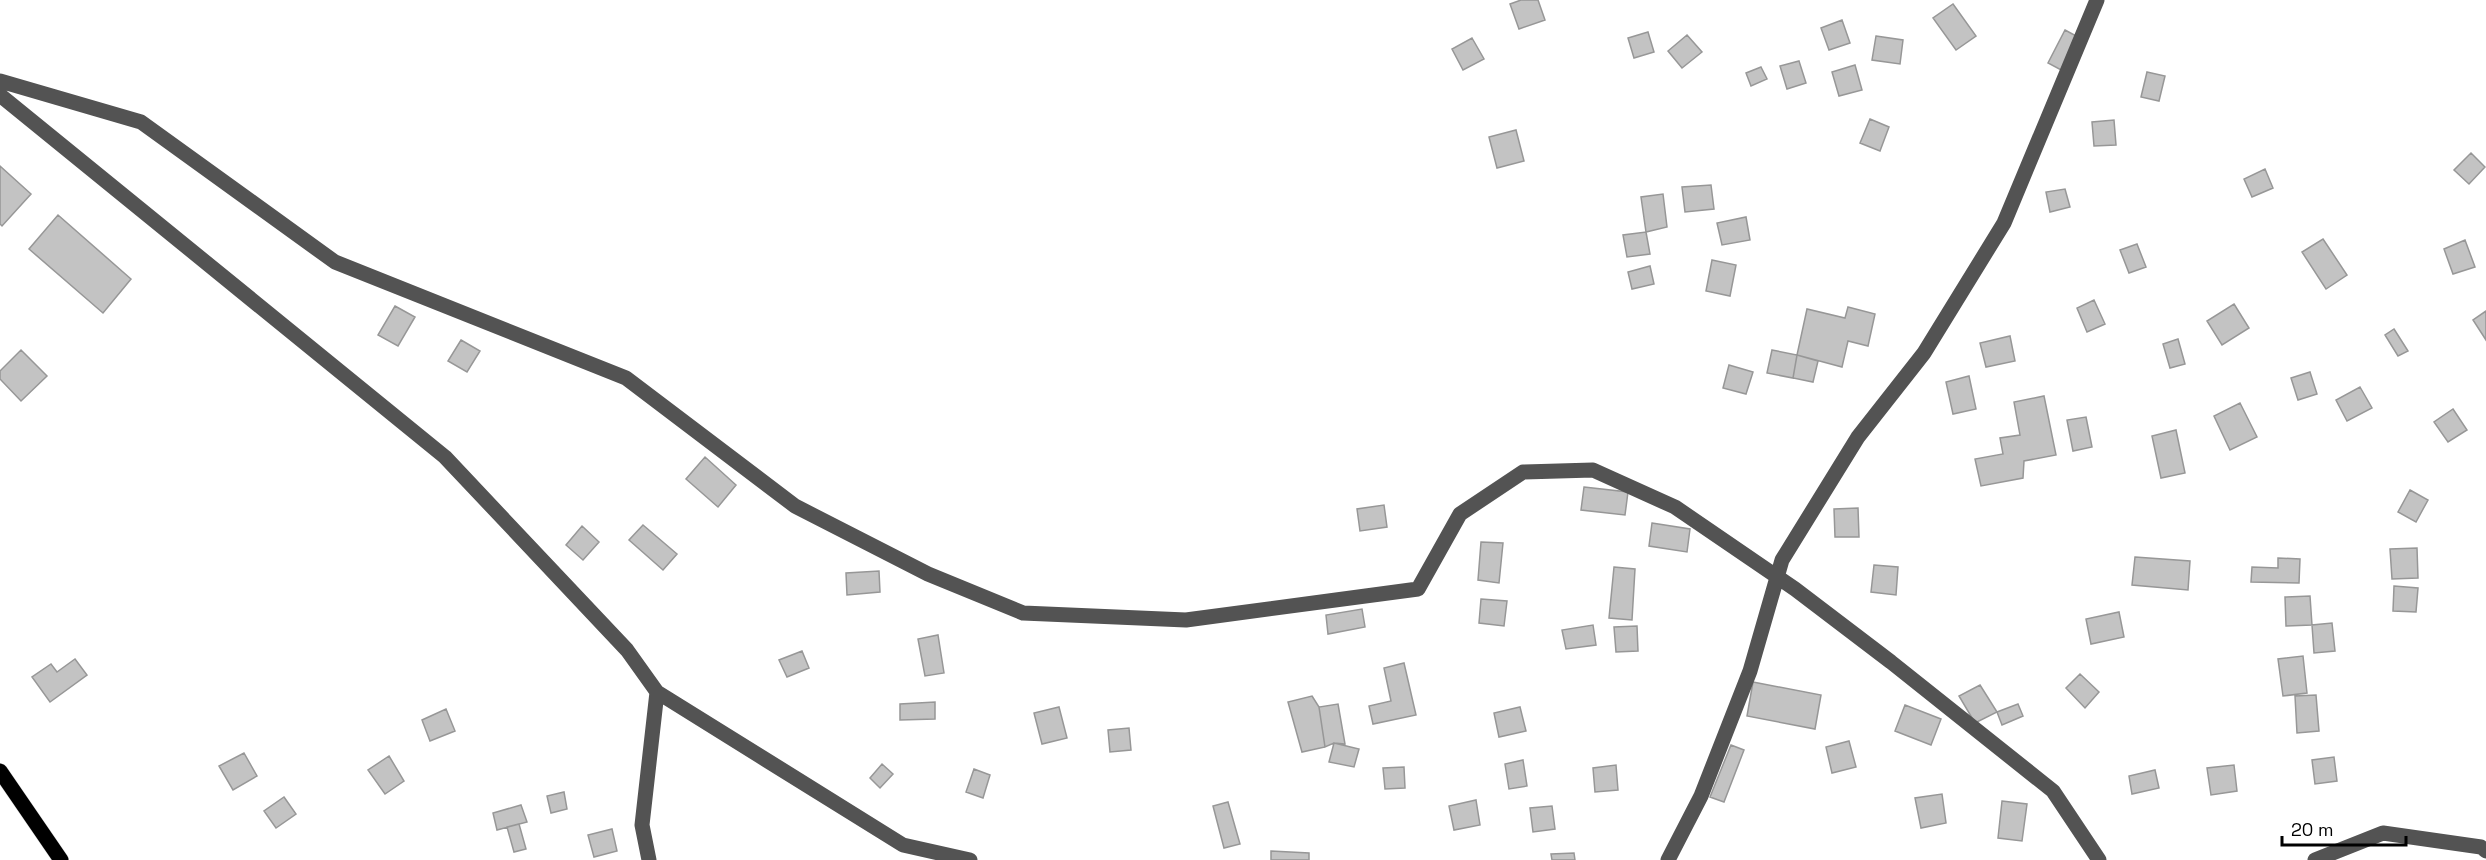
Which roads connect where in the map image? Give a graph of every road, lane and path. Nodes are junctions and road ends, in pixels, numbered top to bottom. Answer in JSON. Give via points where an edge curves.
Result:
{"nodes":[{"id":1,"x":2097,"y":0,"type":"edge"},
{"id":2,"x":0,"y":81,"type":"edge"},
{"id":3,"x":0,"y":95,"type":"edge"},
{"id":4,"x":1777,"y":576,"type":"junction"},
{"id":5,"x":657,"y":692,"type":"junction"},
{"id":6,"x":0,"y":771,"type":"edge"},
{"id":7,"x":2486,"y":851,"type":"edge"},
{"id":8,"x":61,"y":860,"type":"edge"},
{"id":9,"x":649,"y":860,"type":"edge"},
{"id":10,"x":970,"y":860,"type":"edge"},
{"id":11,"x":1668,"y":860,"type":"edge"},
{"id":12,"x":2099,"y":860,"type":"edge"},
{"id":13,"x":2315,"y":860,"type":"edge"}],
"edges":[{"from":1,"to":4,"type":"street","via":[[2004,223],[1924,353],[1858,436],[1782,560]]},
{"from":2,"to":4,"type":"street","via":[[141,122],[334,262],[626,378],[795,506],[928,574],[1023,613],[1185,620],[1418,589],[1460,514],[1523,472],[1593,470],[1675,507]]},
{"from":3,"to":5,"type":"street","via":[[445,457],[627,650]]},
{"from":4,"to":11,"type":"street","via":[[1750,671],[1701,796]]},
{"from":4,"to":12,"type":"street","via":[[2053,791]]},
{"from":5,"to":9,"type":"street","via":[[642,825]]},
{"from":5,"to":10,"type":"street","via":[[903,845]]},
{"from":6,"to":8,"type":"main road"},
{"from":7,"to":13,"type":"street","via":[[2481,847],[2383,833]]}]}
